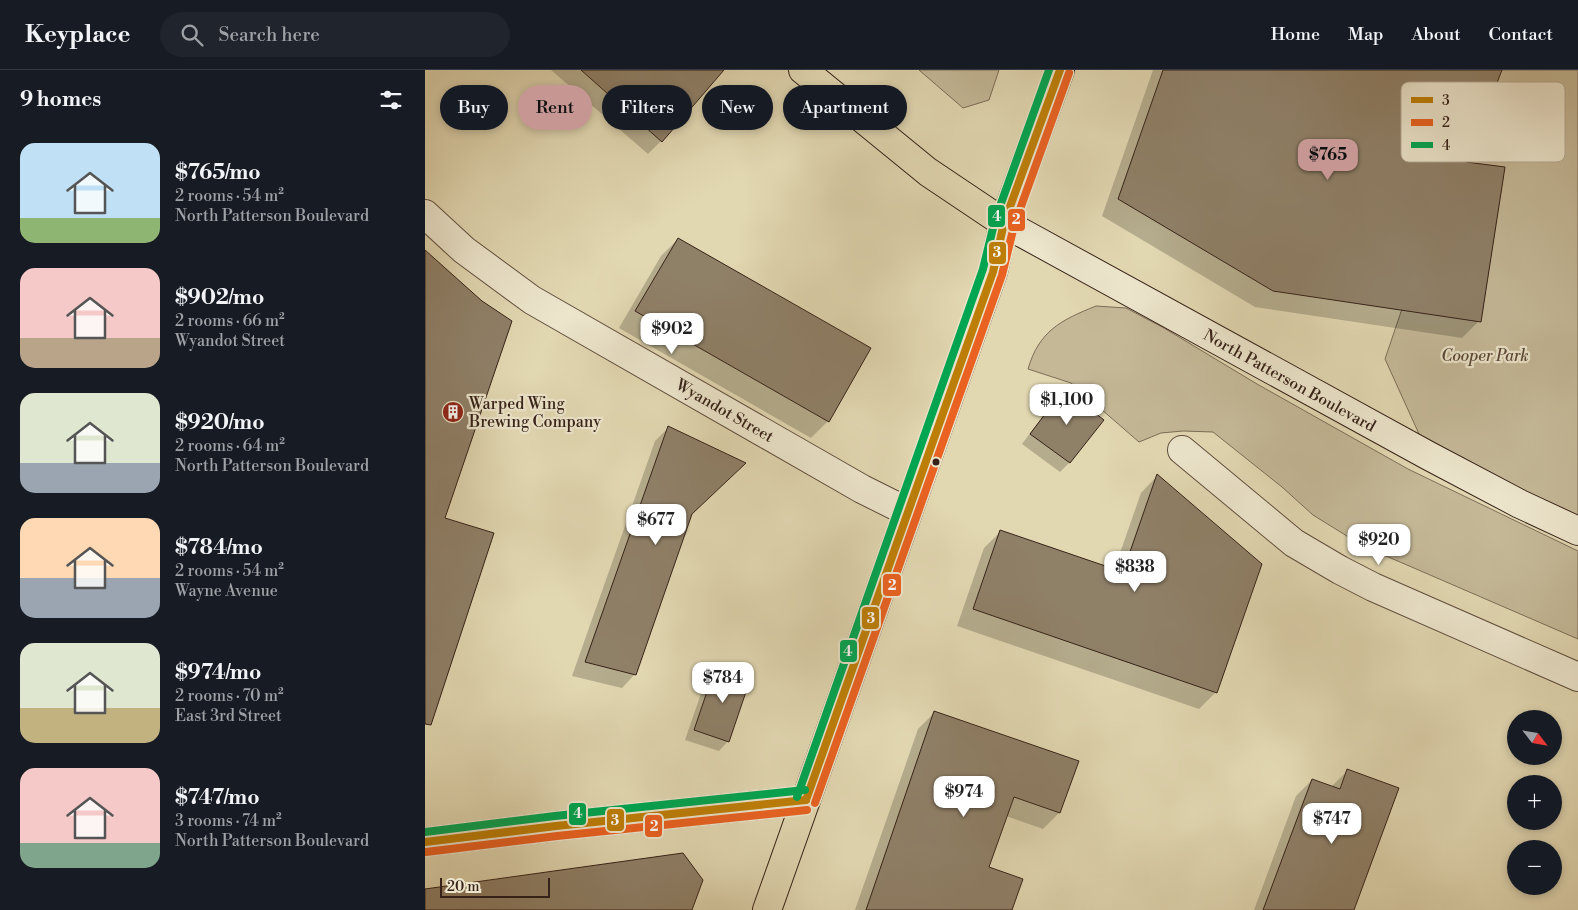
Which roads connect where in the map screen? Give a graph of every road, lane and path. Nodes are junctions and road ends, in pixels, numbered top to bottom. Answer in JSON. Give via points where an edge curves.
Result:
{"nodes":[{"id":1,"x":803,"y":70,"type":"edge"},
{"id":2,"x":1059,"y":70,"type":"edge"},
{"id":3,"x":425,"y":214,"type":"edge"},
{"id":4,"x":1004,"y":223,"type":"junction"},
{"id":5,"x":1182,"y":450,"type":"dead end"},
{"id":6,"x":908,"y":512,"type":"junction"},
{"id":7,"x":1578,"y":531,"type":"edge"},
{"id":8,"x":1578,"y":677,"type":"edge"},
{"id":9,"x":806,"y":800,"type":"junction"},
{"id":10,"x":425,"y":842,"type":"edge"},
{"id":11,"x":767,"y":910,"type":"edge"}],
"edges":[{"from":1,"to":4,"type":"main road","via":[[928,172]]},
{"from":2,"to":4,"type":"main road"},
{"from":3,"to":6,"type":"street","name":"Wyandot Street","via":[[464,250],[532,300],[862,489]]},
{"from":4,"to":6,"type":"main road","via":[[993,272]]},
{"from":4,"to":7,"type":"street","name":"North Patterson Boulevard","via":[[1429,456]]},
{"from":5,"to":8,"type":"street","via":[[1294,543],[1340,570]]},
{"from":6,"to":9,"type":"main road"},
{"from":9,"to":10,"type":"main road"},
{"from":9,"to":11,"type":"main road"}]}
